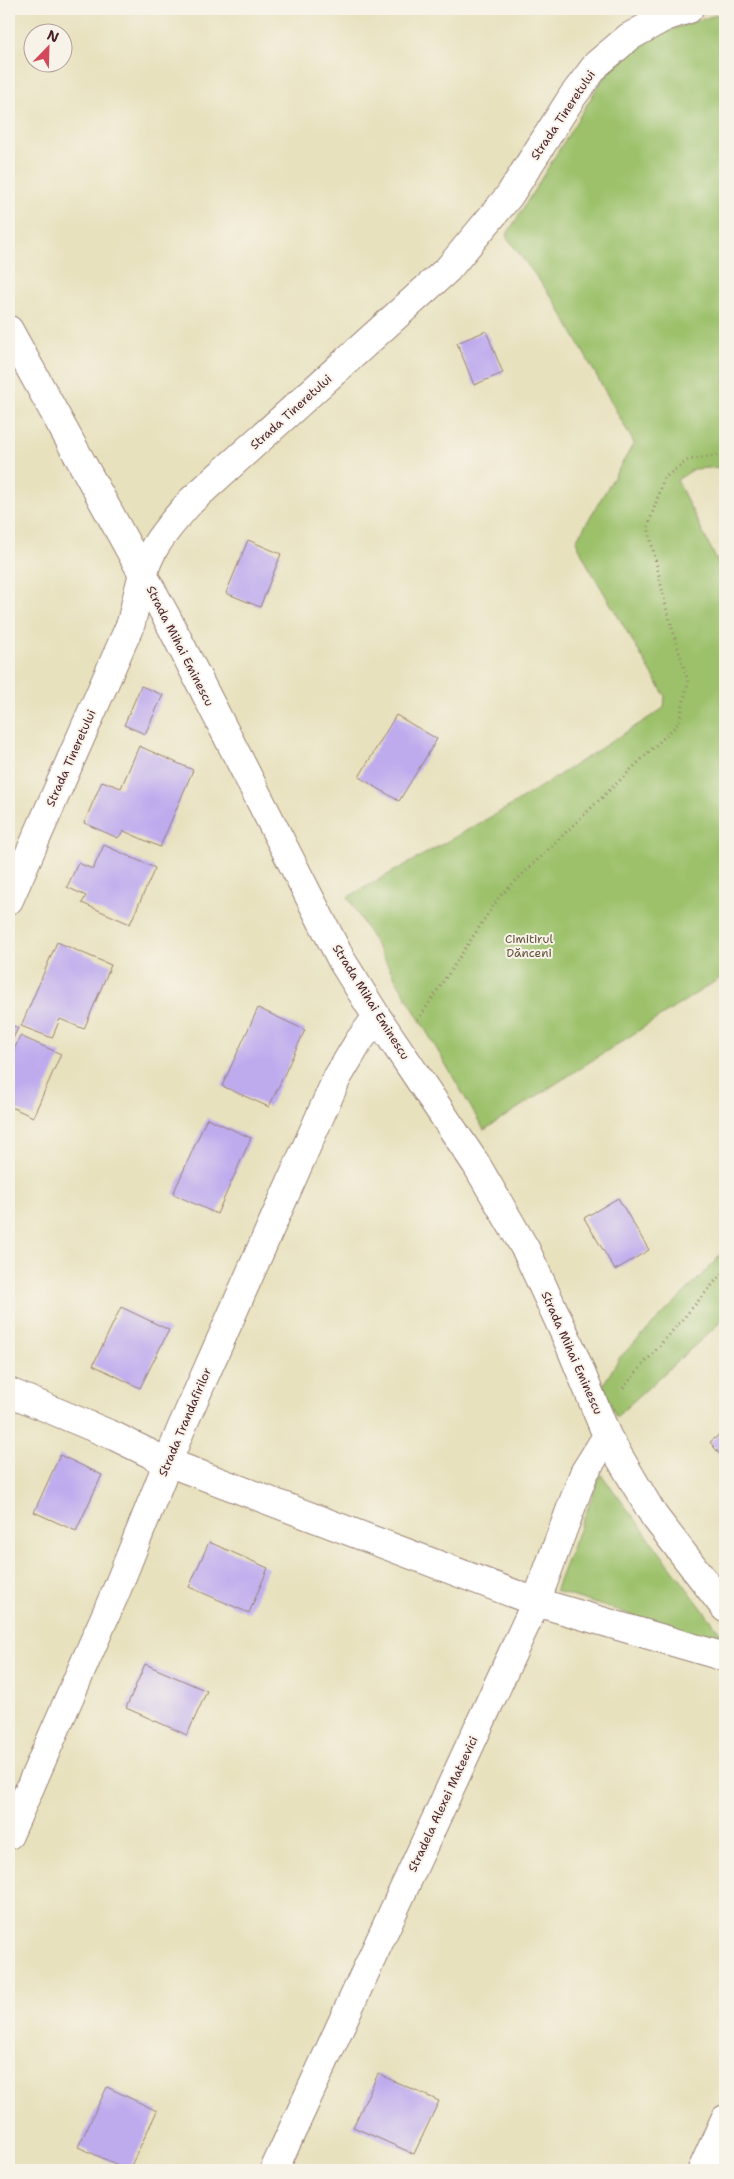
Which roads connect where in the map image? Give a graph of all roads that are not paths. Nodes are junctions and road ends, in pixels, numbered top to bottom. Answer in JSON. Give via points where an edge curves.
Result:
{"nodes":[{"id":1,"x":689,"y":9,"type":"edge"},
{"id":2,"x":9,"y":330,"type":"edge"},
{"id":3,"x":144,"y":575,"type":"junction"},
{"id":4,"x":9,"y":900,"type":"edge"},
{"id":5,"x":377,"y":1017,"type":"junction"},
{"id":6,"x":9,"y":1392,"type":"edge"},
{"id":7,"x":603,"y":1427,"type":"junction"},
{"id":8,"x":168,"y":1462,"type":"junction"},
{"id":9,"x":536,"y":1602,"type":"junction"},
{"id":10,"x":725,"y":1608,"type":"edge"},
{"id":11,"x":725,"y":1656,"type":"edge"},
{"id":12,"x":9,"y":1835,"type":"edge"},
{"id":13,"x":725,"y":2119,"type":"edge"},
{"id":14,"x":274,"y":2170,"type":"edge"},
{"id":15,"x":702,"y":2170,"type":"edge"}],
"edges":[{"from":1,"to":3,"type":"street","name":"Strada Tineretului","via":[[629,37],[597,64],[509,196],[448,269],[191,501],[153,550]]},
{"from":2,"to":3,"type":"street","name":"Strada Mihai Eminescu"},
{"from":3,"to":4,"type":"street","name":"Strada Tineretului","via":[[131,623]]},
{"from":3,"to":5,"type":"street","name":"Strada Mihai Eminescu","via":[[342,961]]},
{"from":5,"to":7,"type":"street","name":"Strada Mihai Eminescu","via":[[476,1164],[526,1250]]},
{"from":5,"to":8,"type":"street","name":"Strada Trandafirilor","via":[[338,1078]]},
{"from":6,"to":8,"type":"street"},
{"from":7,"to":9,"type":"street","name":"Stradela Alexei Mateevici"},
{"from":7,"to":10,"type":"street","name":"Strada Mihai Eminescu","via":[[654,1516]]},
{"from":8,"to":9,"type":"street"},
{"from":8,"to":12,"type":"street","name":"Strada Trandafirilor","via":[[117,1589]]},
{"from":9,"to":11,"type":"street"},
{"from":9,"to":14,"type":"street","name":"Stradela Alexei Mateevici"},
{"from":13,"to":15,"type":"street"}]}
